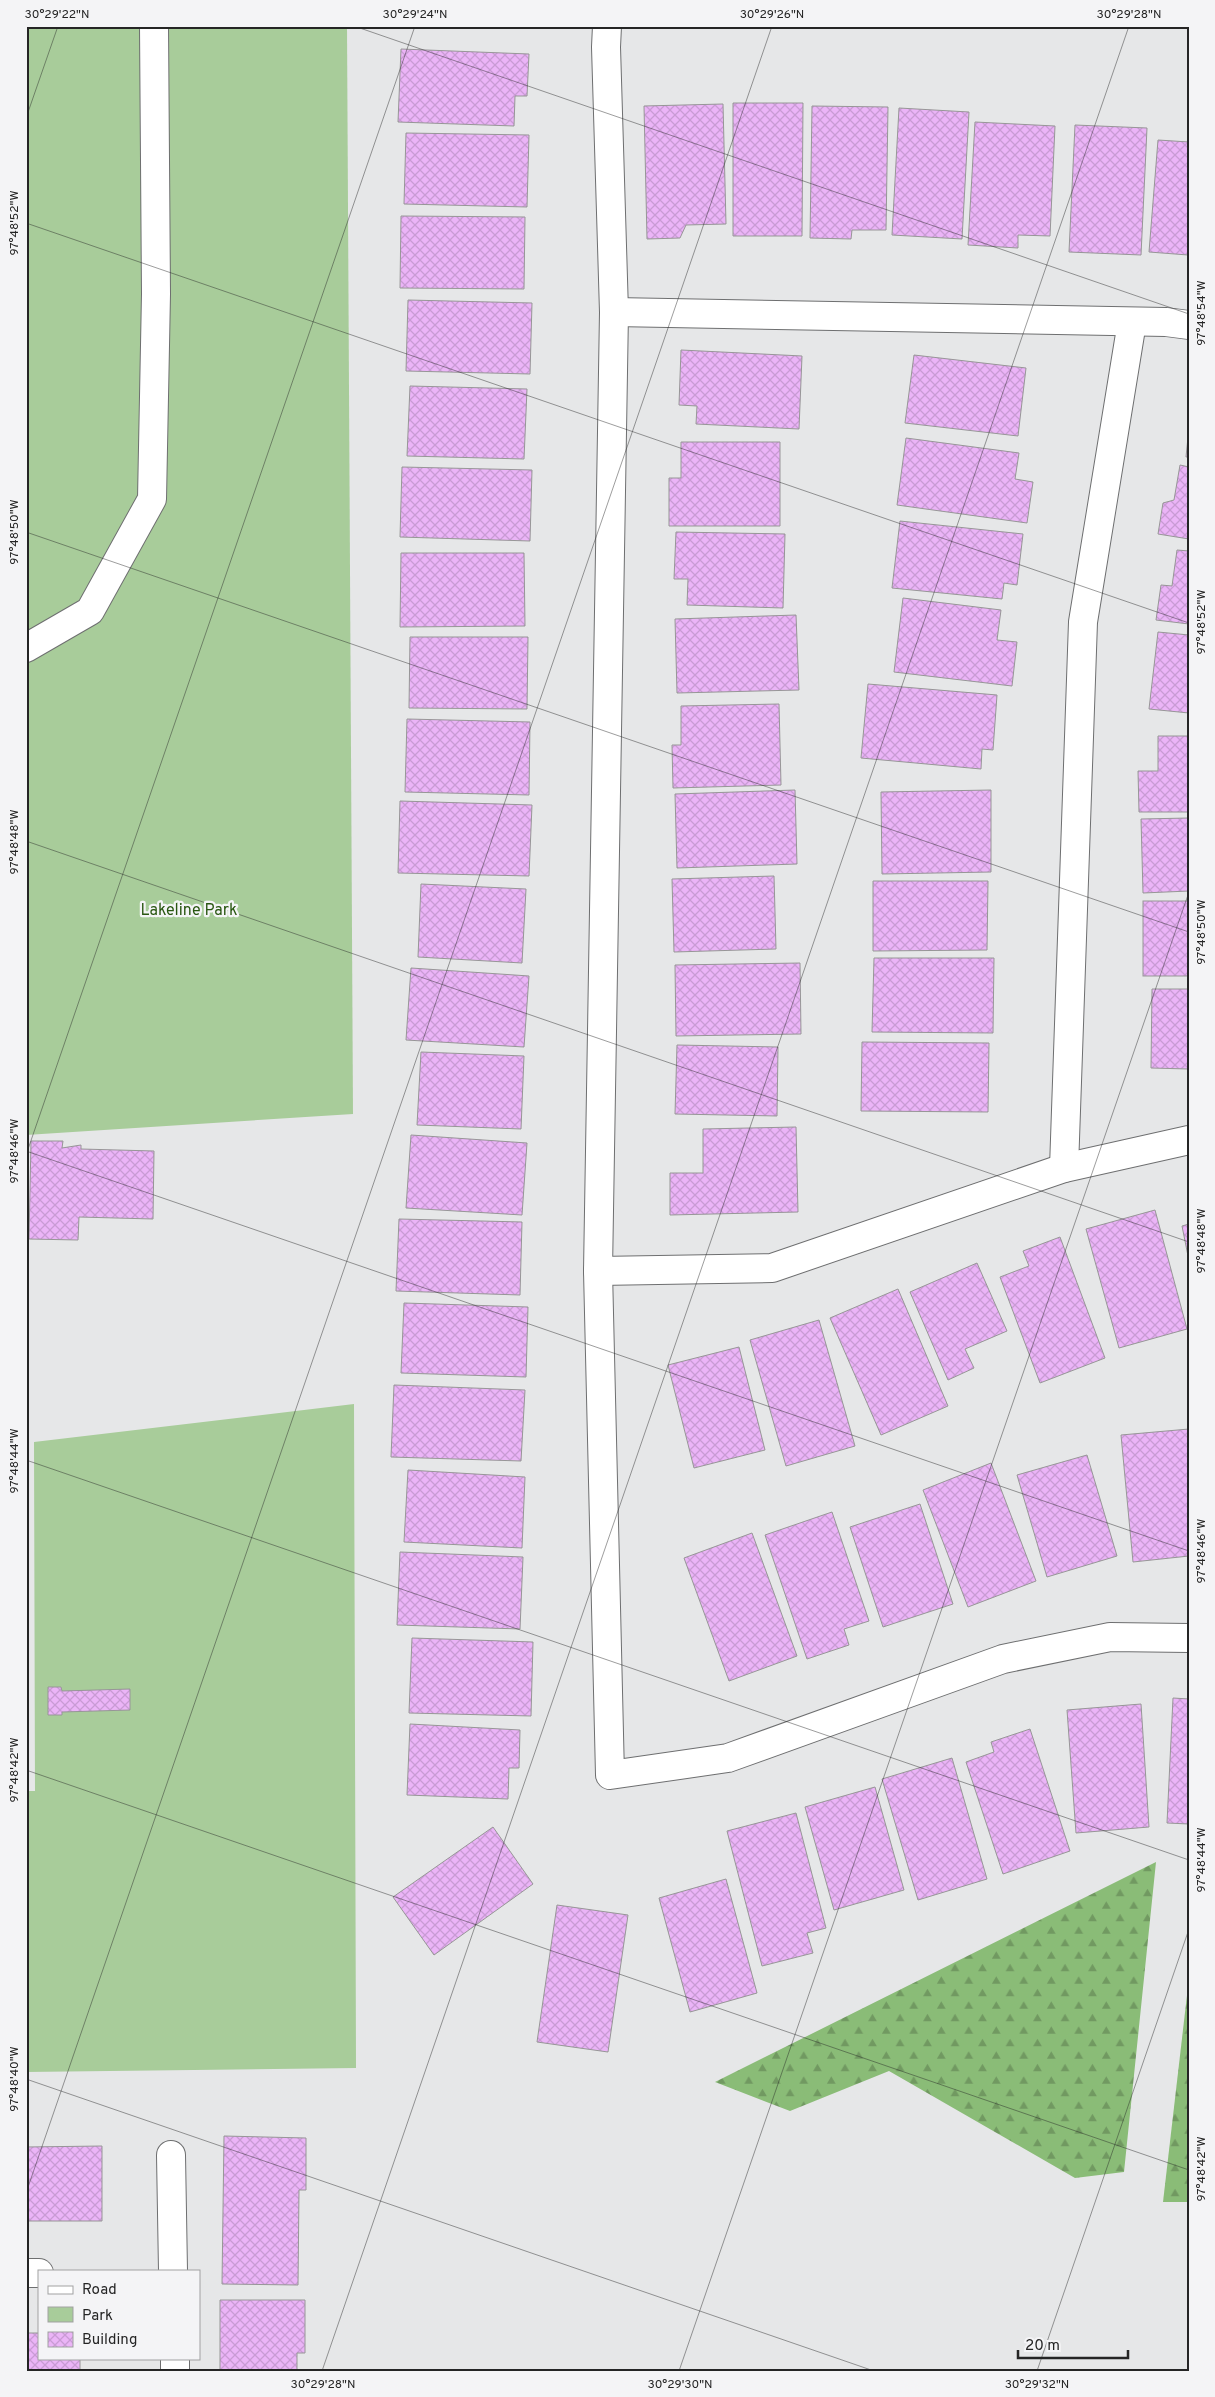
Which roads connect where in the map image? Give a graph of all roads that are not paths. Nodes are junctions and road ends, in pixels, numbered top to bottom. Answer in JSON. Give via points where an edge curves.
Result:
{"nodes":[{"id":1,"x":154,"y":26,"type":"edge"},
{"id":2,"x":607,"y":26,"type":"edge"},
{"id":3,"x":614,"y":312,"type":"junction"},
{"id":4,"x":1132,"y":322,"type":"junction"},
{"id":5,"x":1189,"y":325,"type":"edge"},
{"id":6,"x":26,"y":648,"type":"edge"},
{"id":7,"x":1189,"y":1140,"type":"edge"},
{"id":8,"x":1064,"y":1168,"type":"junction"},
{"id":9,"x":598,"y":1271,"type":"junction"},
{"id":10,"x":1189,"y":1638,"type":"edge"},
{"id":11,"x":171,"y":2155,"type":"dead end"},
{"id":12,"x":173,"y":2270,"type":"edge"}],
"edges":[{"from":1,"to":6,"type":"street","via":[[156,294],[152,499],[90,611]]},
{"from":2,"to":3,"type":"street"},
{"from":3,"to":4,"type":"street"},
{"from":3,"to":9,"type":"street"},
{"from":4,"to":5,"type":"street"},
{"from":4,"to":8,"type":"street","via":[[1083,622]]},
{"from":7,"to":8,"type":"street"},
{"from":8,"to":9,"type":"street","via":[[772,1268]]},
{"from":9,"to":10,"type":"street","via":[[610,1776],[728,1758],[1003,1659],[1110,1637]]},
{"from":11,"to":12,"type":"street"}]}
